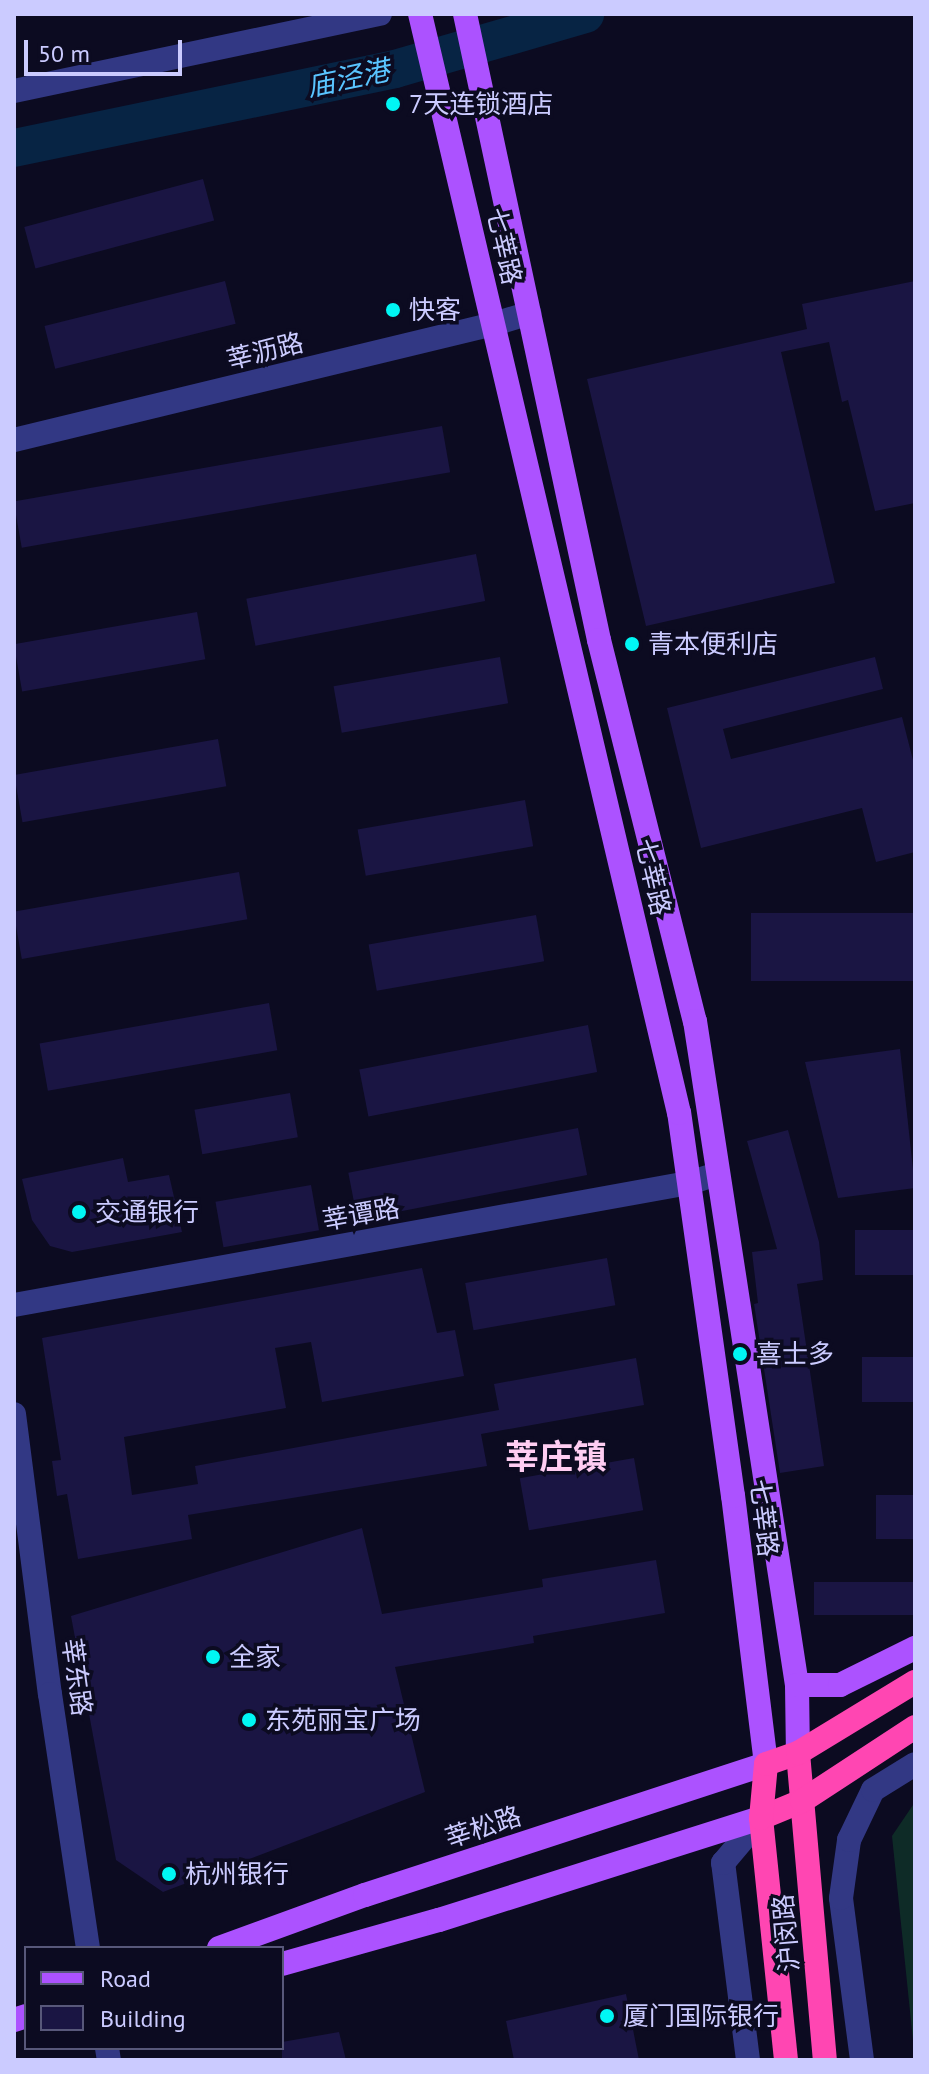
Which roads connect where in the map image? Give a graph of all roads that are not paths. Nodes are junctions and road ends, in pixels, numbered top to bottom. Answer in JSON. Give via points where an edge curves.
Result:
{"nodes":[{"id":1,"x":380,"y":14,"type":"edge"},
{"id":2,"x":466,"y":18,"type":"edge"},
{"id":3,"x":423,"y":24,"type":"edge"},
{"id":4,"x":14,"y":91,"type":"edge"},
{"id":5,"x":529,"y":313,"type":"junction"},
{"id":6,"x":494,"y":324,"type":"junction"},
{"id":7,"x":14,"y":440,"type":"edge"},
{"id":8,"x":717,"y":1174,"type":"junction"},
{"id":9,"x":689,"y":1183,"type":"junction"},
{"id":10,"x":14,"y":1305,"type":"edge"},
{"id":11,"x":14,"y":1414,"type":"edge"},
{"id":12,"x":915,"y":1648,"type":"edge"},
{"id":13,"x":915,"y":1682,"type":"edge"},
{"id":14,"x":797,"y":1685,"type":"junction"},
{"id":15,"x":915,"y":1727,"type":"edge"},
{"id":16,"x":798,"y":1753,"type":"junction"},
{"id":17,"x":766,"y":1764,"type":"junction"},
{"id":18,"x":915,"y":1764,"type":"edge"},
{"id":19,"x":802,"y":1801,"type":"junction"},
{"id":20,"x":761,"y":1818,"type":"junction"},
{"id":21,"x":88,"y":1946,"type":"edge"},
{"id":22,"x":225,"y":1946,"type":"edge"},
{"id":23,"x":284,"y":1963,"type":"edge"},
{"id":24,"x":748,"y":2060,"type":"edge"},
{"id":25,"x":786,"y":2060,"type":"edge"},
{"id":26,"x":825,"y":2060,"type":"edge"},
{"id":27,"x":862,"y":2060,"type":"edge"}],
"edges":[{"from":1,"to":4,"type":"street"},
{"from":2,"to":5,"type":"main road","name":"七莘路"},
{"from":3,"to":6,"type":"main road","name":"七莘路"},
{"from":5,"to":6,"type":"street","name":"莘沥路"},
{"from":5,"to":8,"type":"main road","name":"七莘路","via":[[599,640],[695,1021]]},
{"from":6,"to":7,"type":"street","name":"莘沥路"},
{"from":6,"to":9,"type":"main road","name":"七莘路","via":[[679,1113]]},
{"from":8,"to":9,"type":"street","name":"莘谭路"},
{"from":8,"to":14,"type":"main road","name":"七莘路"},
{"from":9,"to":10,"type":"street","name":"莘谭路"},
{"from":9,"to":17,"type":"main road","name":"七莘路"},
{"from":11,"to":21,"type":"street","name":"莘东路"},
{"from":12,"to":14,"type":"main road","via":[[840,1685]]},
{"from":13,"to":16,"type":"highway"},
{"from":14,"to":16,"type":"main road","name":"七莘路"},
{"from":15,"to":19,"type":"highway"},
{"from":16,"to":17,"type":"highway"},
{"from":16,"to":19,"type":"highway","name":"沪闵路"},
{"from":17,"to":20,"type":"highway","name":"沪闵路"},
{"from":17,"to":22,"type":"main road","name":"莘松路"},
{"from":18,"to":27,"type":"street","via":[[873,1790],[849,1840],[841,1898]]},
{"from":19,"to":20,"type":"highway"},
{"from":19,"to":26,"type":"highway","name":"沪闵路"},
{"from":20,"to":23,"type":"main road"},
{"from":20,"to":24,"type":"street","via":[[723,1863]]},
{"from":20,"to":25,"type":"highway","name":"沪闵路"}]}
